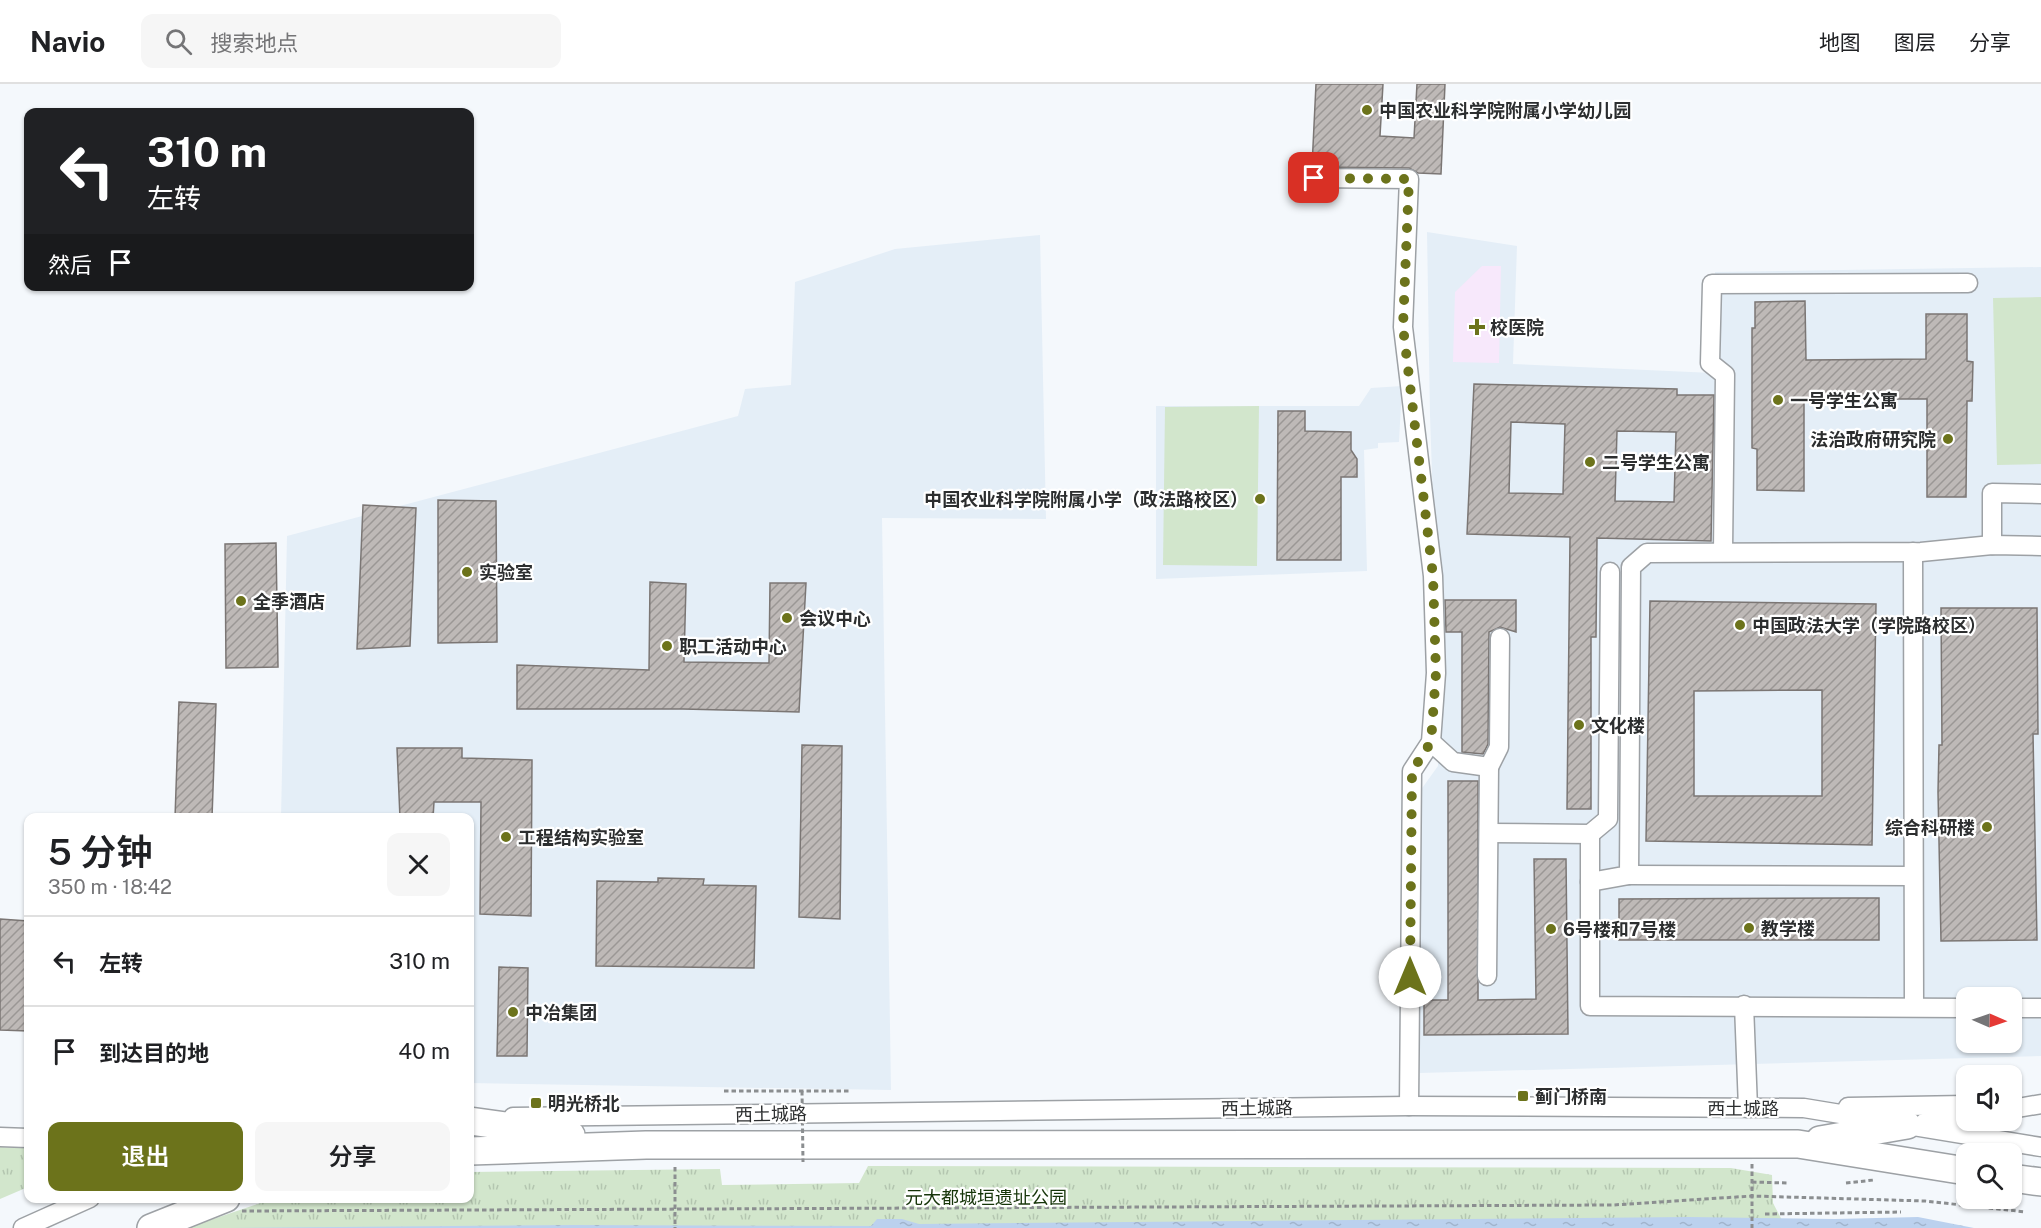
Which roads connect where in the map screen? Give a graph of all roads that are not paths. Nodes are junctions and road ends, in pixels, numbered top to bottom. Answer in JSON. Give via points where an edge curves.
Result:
{"nodes":[{"id":1,"x":1314,"y":178,"type":"dead end"},
{"id":2,"x":1968,"y":283,"type":"dead end"},
{"id":3,"x":2041,"y":494,"type":"edge"},
{"id":4,"x":1992,"y":545,"type":"junction"},
{"id":5,"x":2041,"y":546,"type":"edge"},
{"id":6,"x":1723,"y":551,"type":"junction"},
{"id":7,"x":1913,"y":552,"type":"junction"},
{"id":8,"x":1610,"y":572,"type":"dead end"},
{"id":9,"x":1500,"y":638,"type":"dead end"},
{"id":10,"x":1431,"y":742,"type":"junction"},
{"id":11,"x":1489,"y":766,"type":"junction"},
{"id":12,"x":1488,"y":833,"type":"junction"},
{"id":13,"x":1590,"y":834,"type":"junction"},
{"id":14,"x":1629,"y":874,"type":"junction"},
{"id":15,"x":1912,"y":876,"type":"junction"},
{"id":16,"x":1590,"y":882,"type":"junction"},
{"id":17,"x":1487,"y":976,"type":"dead end"},
{"id":18,"x":1744,"y":1005,"type":"junction"},
{"id":19,"x":1914,"y":1007,"type":"junction"},
{"id":20,"x":1956,"y":1008,"type":"edge"},
{"id":21,"x":2022,"y":1008,"type":"edge"},
{"id":22,"x":2041,"y":1008,"type":"edge"},
{"id":23,"x":2022,"y":1104,"type":"edge"},
{"id":24,"x":2041,"y":1104,"type":"edge"},
{"id":25,"x":1956,"y":1105,"type":"edge"},
{"id":26,"x":1409,"y":1106,"type":"junction"},
{"id":27,"x":2022,"y":1107,"type":"edge"},
{"id":28,"x":1748,"y":1108,"type":"junction"},
{"id":29,"x":1804,"y":1108,"type":"junction"},
{"id":30,"x":1956,"y":1118,"type":"edge"},
{"id":31,"x":474,"y":1119,"type":"edge"},
{"id":32,"x":474,"y":1120,"type":"edge"},
{"id":33,"x":1907,"y":1125,"type":"junction"},
{"id":34,"x":0,"y":1137,"type":"edge"},
{"id":35,"x":24,"y":1138,"type":"edge"},
{"id":36,"x":1798,"y":1144,"type":"junction"},
{"id":37,"x":646,"y":1145,"type":"junction"},
{"id":38,"x":2041,"y":1147,"type":"edge"},
{"id":39,"x":474,"y":1151,"type":"edge"},
{"id":40,"x":1956,"y":1169,"type":"edge"},
{"id":41,"x":2022,"y":1179,"type":"edge"},
{"id":42,"x":2041,"y":1182,"type":"edge"},
{"id":43,"x":79,"y":1203,"type":"edge"},
{"id":44,"x":229,"y":1205,"type":"edge"},
{"id":45,"x":23,"y":1228,"type":"edge"},
{"id":46,"x":151,"y":1228,"type":"edge"}],
"edges":[{"from":1,"to":10,"type":"street","via":[[1409,179],[1403,327],[1433,576],[1436,673]]},
{"from":2,"to":6,"type":"street","via":[[1712,284],[1710,363],[1725,375]]},
{"from":3,"to":4,"type":"street","via":[[1992,493]]},
{"from":4,"to":5,"type":"street"},
{"from":4,"to":7,"type":"street"},
{"from":6,"to":7,"type":"street"},
{"from":6,"to":14,"type":"street","via":[[1647,553],[1631,567]]},
{"from":7,"to":15,"type":"street"},
{"from":8,"to":13,"type":"street","via":[[1608,819]]},
{"from":9,"to":11,"type":"street","via":[[1499,747]]},
{"from":10,"to":11,"type":"street","via":[[1453,762]]},
{"from":10,"to":26,"type":"street","via":[[1412,771]]},
{"from":11,"to":12,"type":"street"},
{"from":12,"to":13,"type":"street"},
{"from":12,"to":17,"type":"street"},
{"from":13,"to":16,"type":"street"},
{"from":14,"to":15,"type":"street"},
{"from":14,"to":16,"type":"street"},
{"from":15,"to":19,"type":"street"},
{"from":16,"to":18,"type":"street","via":[[1590,1006]]},
{"from":18,"to":19,"type":"street"},
{"from":18,"to":28,"type":"street"},
{"from":19,"to":20,"type":"street"},
{"from":21,"to":22,"type":"street"},
{"from":23,"to":24,"type":"street"},
{"from":24,"to":27,"type":"street"},
{"from":25,"to":29,"type":"street"},
{"from":26,"to":28,"type":"street","name":"西土城路"},
{"from":26,"to":31,"type":"street","name":"西土城路"},
{"from":28,"to":29,"type":"street","name":"西土城路"},
{"from":29,"to":33,"type":"street","name":"西土城路"},
{"from":30,"to":33,"type":"street"},
{"from":32,"to":37,"type":"highway"},
{"from":33,"to":36,"type":"highway"},
{"from":33,"to":38,"type":"street","name":"西土城路"},
{"from":34,"to":35,"type":"street"},
{"from":36,"to":37,"type":"highway"},
{"from":36,"to":40,"type":"highway"},
{"from":37,"to":39,"type":"highway"},
{"from":41,"to":42,"type":"highway"},
{"from":43,"to":45,"type":"street"},
{"from":44,"to":46,"type":"highway"}]}
